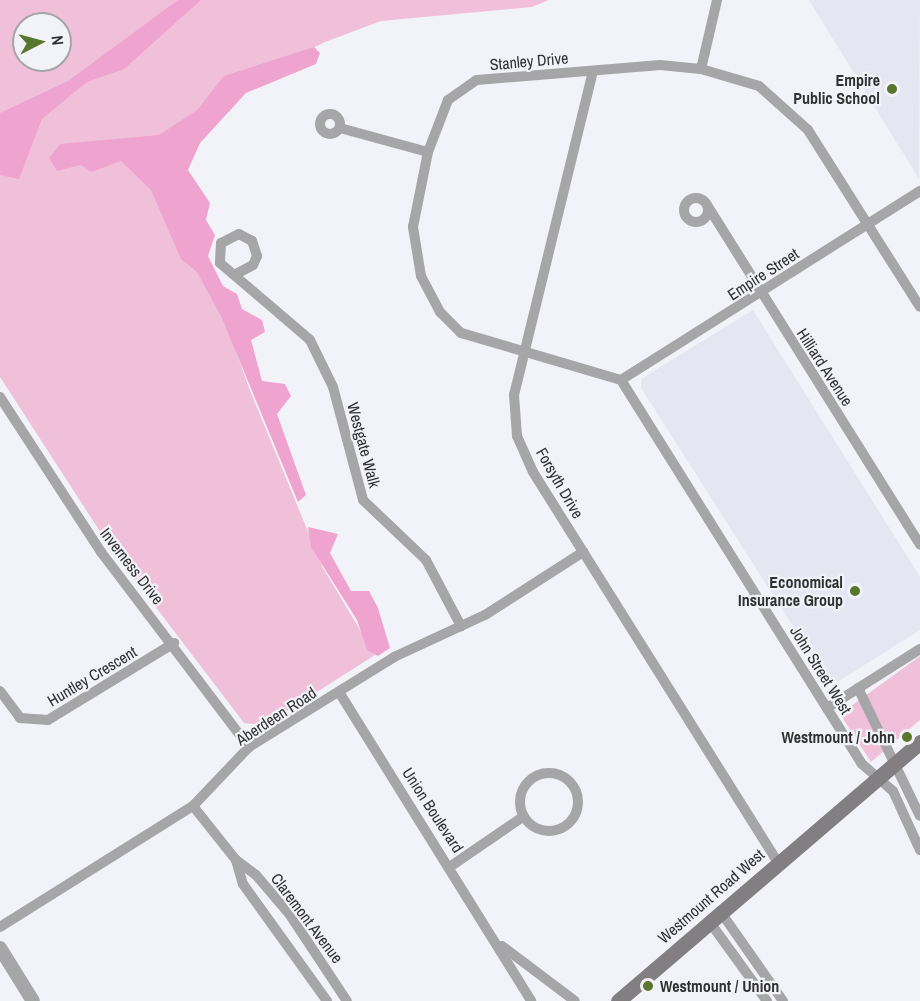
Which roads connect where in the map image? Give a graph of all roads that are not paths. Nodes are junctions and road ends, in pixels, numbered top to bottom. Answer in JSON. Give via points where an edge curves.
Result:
{"nodes":[{"id":1,"x":717,"y":0,"type":"edge"},
{"id":2,"x":701,"y":69,"type":"junction"},
{"id":3,"x":593,"y":71,"type":"junction"},
{"id":4,"x":340,"y":128,"type":"dead end"},
{"id":5,"x":428,"y":152,"type":"junction"},
{"id":6,"x":920,"y":191,"type":"edge"},
{"id":7,"x":707,"y":205,"type":"dead end"},
{"id":8,"x":868,"y":224,"type":"junction"},
{"id":9,"x":238,"y":273,"type":"dead end"},
{"id":10,"x":759,"y":295,"type":"junction"},
{"id":11,"x":920,"y":307,"type":"edge"},
{"id":12,"x":522,"y":355,"type":"junction"},
{"id":13,"x":621,"y":380,"type":"junction"},
{"id":14,"x":0,"y":397,"type":"edge"},
{"id":15,"x":920,"y":545,"type":"edge"},
{"id":16,"x":583,"y":552,"type":"junction"},
{"id":17,"x":461,"y":626,"type":"junction"},
{"id":18,"x":174,"y":643,"type":"junction"},
{"id":19,"x":920,"y":649,"type":"edge"},
{"id":20,"x":858,"y":688,"type":"junction"},
{"id":21,"x":0,"y":691,"type":"edge"},
{"id":22,"x":339,"y":692,"type":"junction"},
{"id":23,"x":827,"y":708,"type":"junction"},
{"id":24,"x":920,"y":742,"type":"edge"},
{"id":25,"x":249,"y":747,"type":"junction"},
{"id":26,"x":895,"y":764,"type":"junction"},
{"id":27,"x":878,"y":779,"type":"junction"},
{"id":28,"x":193,"y":806,"type":"junction"},
{"id":29,"x":524,"y":816,"type":"junction"},
{"id":30,"x":920,"y":816,"type":"edge"},
{"id":31,"x":920,"y":850,"type":"edge"},
{"id":32,"x":236,"y":860,"type":"junction"},
{"id":33,"x":778,"y":862,"type":"junction"},
{"id":34,"x":451,"y":866,"type":"junction"},
{"id":35,"x":715,"y":916,"type":"junction"},
{"id":36,"x":0,"y":927,"type":"edge"},
{"id":37,"x":500,"y":944,"type":"junction"},
{"id":38,"x":0,"y":948,"type":"edge"},
{"id":39,"x":33,"y":1001,"type":"edge"},
{"id":40,"x":327,"y":1001,"type":"edge"},
{"id":41,"x":347,"y":1001,"type":"edge"},
{"id":42,"x":531,"y":1001,"type":"edge"},
{"id":43,"x":575,"y":1001,"type":"edge"},
{"id":44,"x":618,"y":1001,"type":"edge"},
{"id":45,"x":767,"y":1001,"type":"edge"},
{"id":46,"x":783,"y":1001,"type":"edge"}],
"edges":[{"from":1,"to":2,"type":"street"},
{"from":2,"to":3,"type":"street","name":"Stanley Drive"},
{"from":2,"to":8,"type":"street","name":"Stanley Drive","via":[[759,86],[788,108]]},
{"from":3,"to":5,"type":"street","name":"Stanley Drive","via":[[477,80],[448,100]]},
{"from":3,"to":12,"type":"street","name":"Forsyth Drive"},
{"from":4,"to":5,"type":"street"},
{"from":5,"to":12,"type":"street","name":"Stanley Drive","via":[[413,226],[421,276],[440,312],[461,333]]},
{"from":6,"to":8,"type":"street","name":"Empire Street"},
{"from":7,"to":10,"type":"street","name":"Hilliard Avenue"},
{"from":8,"to":10,"type":"street","name":"Empire Street"},
{"from":8,"to":11,"type":"street","name":"Stanley Drive"},
{"from":9,"to":17,"type":"street","name":"Westgate Walk","via":[[310,340],[333,387],[363,500],[426,560]]},
{"from":10,"to":13,"type":"street","name":"Empire Street"},
{"from":10,"to":15,"type":"street","name":"Hilliard Avenue"},
{"from":12,"to":13,"type":"street","name":"Stanley Drive"},
{"from":12,"to":16,"type":"street","name":"Forsyth Drive","via":[[512,411],[517,435]]},
{"from":13,"to":23,"type":"street","name":"John Street West"},
{"from":14,"to":18,"type":"street","name":"Inverness Drive","via":[[101,552]]},
{"from":16,"to":17,"type":"street","name":"Aberdeen Road"},
{"from":16,"to":33,"type":"street","name":"Forsyth Drive"},
{"from":17,"to":22,"type":"street","name":"Aberdeen Road","via":[[394,657]]},
{"from":18,"to":21,"type":"street","name":"Huntley Crescent","via":[[48,720],[20,718]]},
{"from":18,"to":25,"type":"street","name":"Inverness Drive"},
{"from":19,"to":20,"type":"street"},
{"from":20,"to":23,"type":"street"},
{"from":20,"to":26,"type":"street","name":"John Street West"},
{"from":22,"to":25,"type":"street","name":"Aberdeen Road"},
{"from":22,"to":34,"type":"street","name":"Union Boulevard"},
{"from":23,"to":27,"type":"street","name":"John Street West"},
{"from":24,"to":26,"type":"main road","name":"Westmount Road West"},
{"from":25,"to":28,"type":"street","name":"Aberdeen Road"},
{"from":26,"to":27,"type":"main road","name":"Westmount Road West"},
{"from":26,"to":30,"type":"street","name":"John Street West"},
{"from":27,"to":31,"type":"street","name":"John Street West","via":[[893,791]]},
{"from":27,"to":33,"type":"main road","name":"Westmount Road West"},
{"from":28,"to":32,"type":"street","name":"Claremont Avenue"},
{"from":28,"to":36,"type":"street","name":"Aberdeen Road"},
{"from":29,"to":29,"type":"street","via":[[536,828],[563,827],[576,812],[575,790],[560,776],[537,776],[523,790]]},
{"from":29,"to":34,"type":"street"},
{"from":32,"to":40,"type":"street","name":"Claremont Avenue","via":[[243,884]]},
{"from":32,"to":41,"type":"street","name":"Claremont Avenue","via":[[256,875],[291,915]]},
{"from":33,"to":35,"type":"main road","name":"Westmount Road West"},
{"from":34,"to":37,"type":"street","name":"Union Boulevard"},
{"from":35,"to":44,"type":"main road","name":"Westmount Road West"},
{"from":35,"to":45,"type":"street"},
{"from":35,"to":46,"type":"street"},
{"from":37,"to":42,"type":"street","name":"Union Boulevard"},
{"from":37,"to":43,"type":"street","name":"Union Boulevard"},
{"from":38,"to":39,"type":"street"}]}
